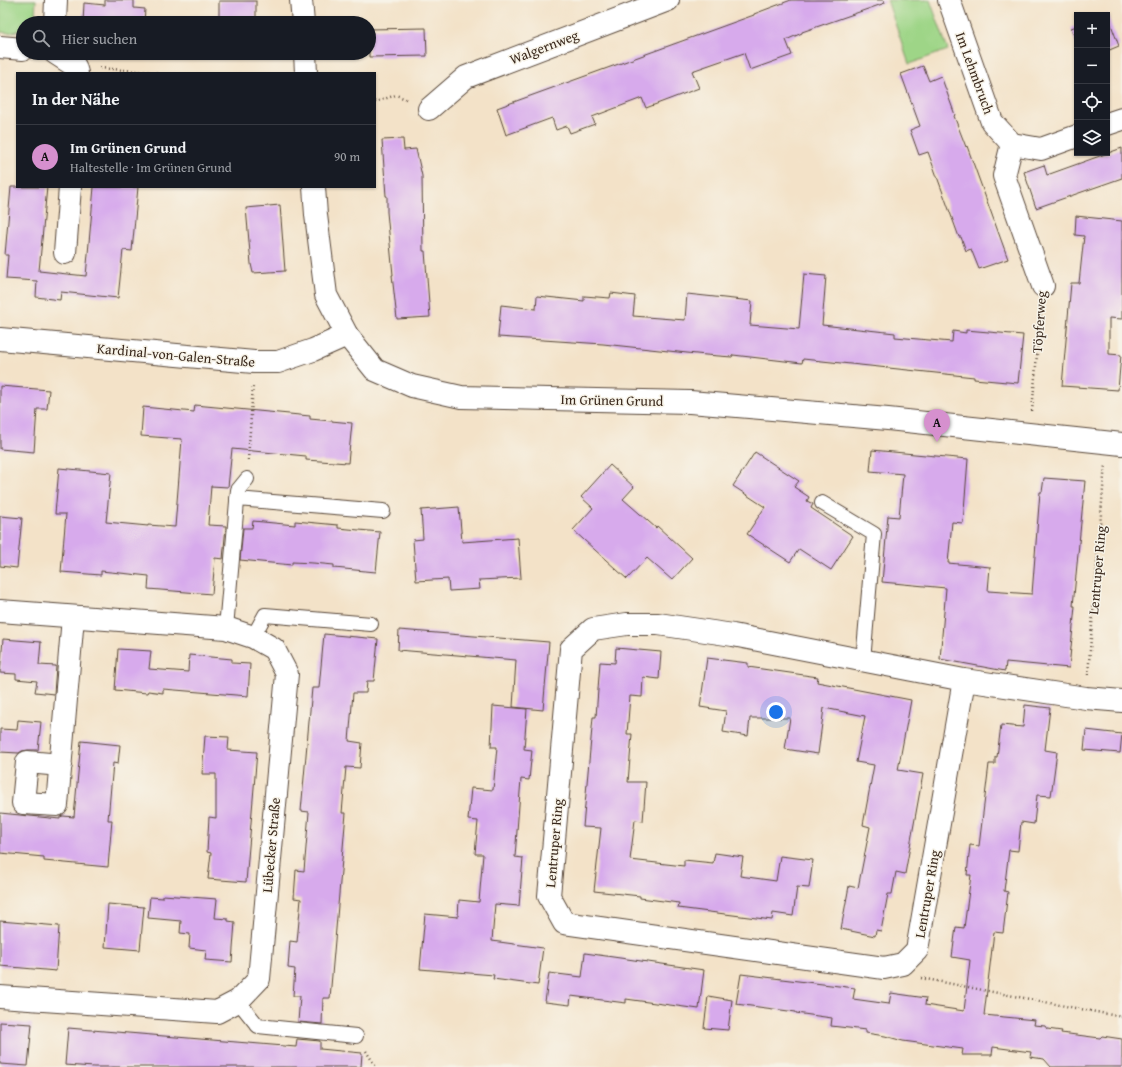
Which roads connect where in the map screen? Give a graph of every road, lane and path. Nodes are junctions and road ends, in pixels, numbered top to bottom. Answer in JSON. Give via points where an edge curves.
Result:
{"nodes":[{"id":1,"x":56,"y":0,"type":"edge"},
{"id":2,"x":301,"y":0,"type":"edge"},
{"id":3,"x":668,"y":0,"type":"edge"},
{"id":4,"x":949,"y":0,"type":"edge"},
{"id":5,"x":55,"y":16,"type":"edge"},
{"id":6,"x":302,"y":16,"type":"edge"},
{"id":7,"x":0,"y":47,"type":"edge"},
{"id":8,"x":16,"y":48,"type":"edge"},
{"id":9,"x":64,"y":60,"type":"edge"},
{"id":10,"x":305,"y":60,"type":"edge"},
{"id":11,"x":76,"y":70,"type":"edge"},
{"id":12,"x":132,"y":72,"type":"edge"},
{"id":13,"x":306,"y":72,"type":"edge"},
{"id":14,"x":376,"y":102,"type":"edge"},
{"id":15,"x":429,"y":109,"type":"joint"},
{"id":16,"x":1122,"y":119,"type":"edge"},
{"id":17,"x":1110,"y":123,"type":"edge"},
{"id":18,"x":1074,"y":137,"type":"edge"},
{"id":19,"x":1012,"y":144,"type":"junction"},
{"id":20,"x":70,"y":188,"type":"edge"},
{"id":21,"x":314,"y":188,"type":"edge"},
{"id":22,"x":64,"y":253,"type":"dead end"},
{"id":23,"x":1043,"y":286,"type":"joint"},
{"id":24,"x":347,"y":335,"type":"junction"},
{"id":25,"x":0,"y":339,"type":"edge"},
{"id":26,"x":254,"y":362,"type":"junction"},
{"id":27,"x":1030,"y":434,"type":"junction"},
{"id":28,"x":1114,"y":443,"type":"edge"},
{"id":29,"x":247,"y":479,"type":"joint"},
{"id":30,"x":237,"y":499,"type":"junction"},
{"id":31,"x":822,"y":503,"type":"dead end"},
{"id":32,"x":383,"y":511,"type":"dead end"},
{"id":33,"x":0,"y":611,"type":"edge"},
{"id":34,"x":73,"y":617,"type":"junction"},
{"id":35,"x":371,"y":624,"type":"dead end"},
{"id":36,"x":226,"y":628,"type":"junction"},
{"id":37,"x":253,"y":637,"type":"junction"},
{"id":38,"x":863,"y":660,"type":"junction"},
{"id":39,"x":964,"y":680,"type":"junction"},
{"id":40,"x":1086,"y":698,"type":"junction"},
{"id":41,"x":1122,"y":701,"type":"edge"},
{"id":42,"x":61,"y":765,"type":"dead end"},
{"id":43,"x":903,"y":964,"type":"junction"},
{"id":44,"x":0,"y":997,"type":"edge"},
{"id":45,"x":238,"y":1001,"type":"junction"},
{"id":46,"x":1122,"y":1017,"type":"edge"},
{"id":47,"x":356,"y":1036,"type":"dead end"}],
"edges":[{"from":1,"to":5,"type":"street"},
{"from":2,"to":6,"type":"street"},
{"from":3,"to":15,"type":"street","name":"Walgernweg","via":[[466,77]]},
{"from":4,"to":19,"type":"street","name":"Im Lehmbruch","via":[[992,122]]},
{"from":7,"to":8,"type":"street"},
{"from":9,"to":11,"type":"street"},
{"from":10,"to":13,"type":"street"},
{"from":11,"to":12,"type":"path"},
{"from":14,"to":15,"type":"path","via":[[396,95]]},
{"from":16,"to":17,"type":"street"},
{"from":18,"to":19,"type":"street","via":[[1041,149]]},
{"from":19,"to":23,"type":"street","name":"Töpferweg","via":[[1004,176]]},
{"from":20,"to":22,"type":"street"},
{"from":21,"to":24,"type":"street","name":"Im Grünen Grund","via":[[326,295]]},
{"from":23,"to":27,"type":"path","name":"Töpferweg"},
{"from":24,"to":26,"type":"street","name":"Kardinal-von-Galen-Straße","via":[[278,362]]},
{"from":24,"to":27,"type":"street","name":"Im Grünen Grund","via":[[375,370],[412,386],[461,397],[690,402]]},
{"from":25,"to":26,"type":"street","name":"Kardinal-von-Galen-Straße"},
{"from":26,"to":29,"type":"path"},
{"from":27,"to":28,"type":"street","name":"Im Grünen Grund"},
{"from":28,"to":40,"type":"path","name":"Lentruper Ring"},
{"from":29,"to":30,"type":"lane","via":[[238,490]]},
{"from":30,"to":32,"type":"lane"},
{"from":30,"to":36,"type":"lane"},
{"from":31,"to":38,"type":"lane","via":[[874,534]]},
{"from":33,"to":34,"type":"street","name":"Lübecker Straße"},
{"from":34,"to":36,"type":"street","name":"Lübecker Straße"},
{"from":34,"to":42,"type":"street"},
{"from":35,"to":37,"type":"lane","via":[[265,615]]},
{"from":36,"to":37,"type":"street","name":"Lübecker Straße"},
{"from":37,"to":45,"type":"street","name":"Lübecker Straße","via":[[274,648],[288,674],[258,979]]},
{"from":38,"to":39,"type":"street","name":"Lentruper Ring"},
{"from":38,"to":43,"type":"street","name":"Lentruper Ring","via":[[733,635],[658,624],[628,624],[593,629],[571,648],[549,896],[564,923],[884,968]]},
{"from":39,"to":40,"type":"street","name":"Lentruper Ring"},
{"from":39,"to":43,"type":"street","name":"Lentruper Ring","via":[[917,950]]},
{"from":40,"to":41,"type":"street","name":"Lentruper Ring"},
{"from":43,"to":46,"type":"path","via":[[920,978]]},
{"from":44,"to":45,"type":"street","name":"Lübecker Straße","via":[[217,1012]]},
{"from":45,"to":47,"type":"lane","via":[[258,1026]]}]}
